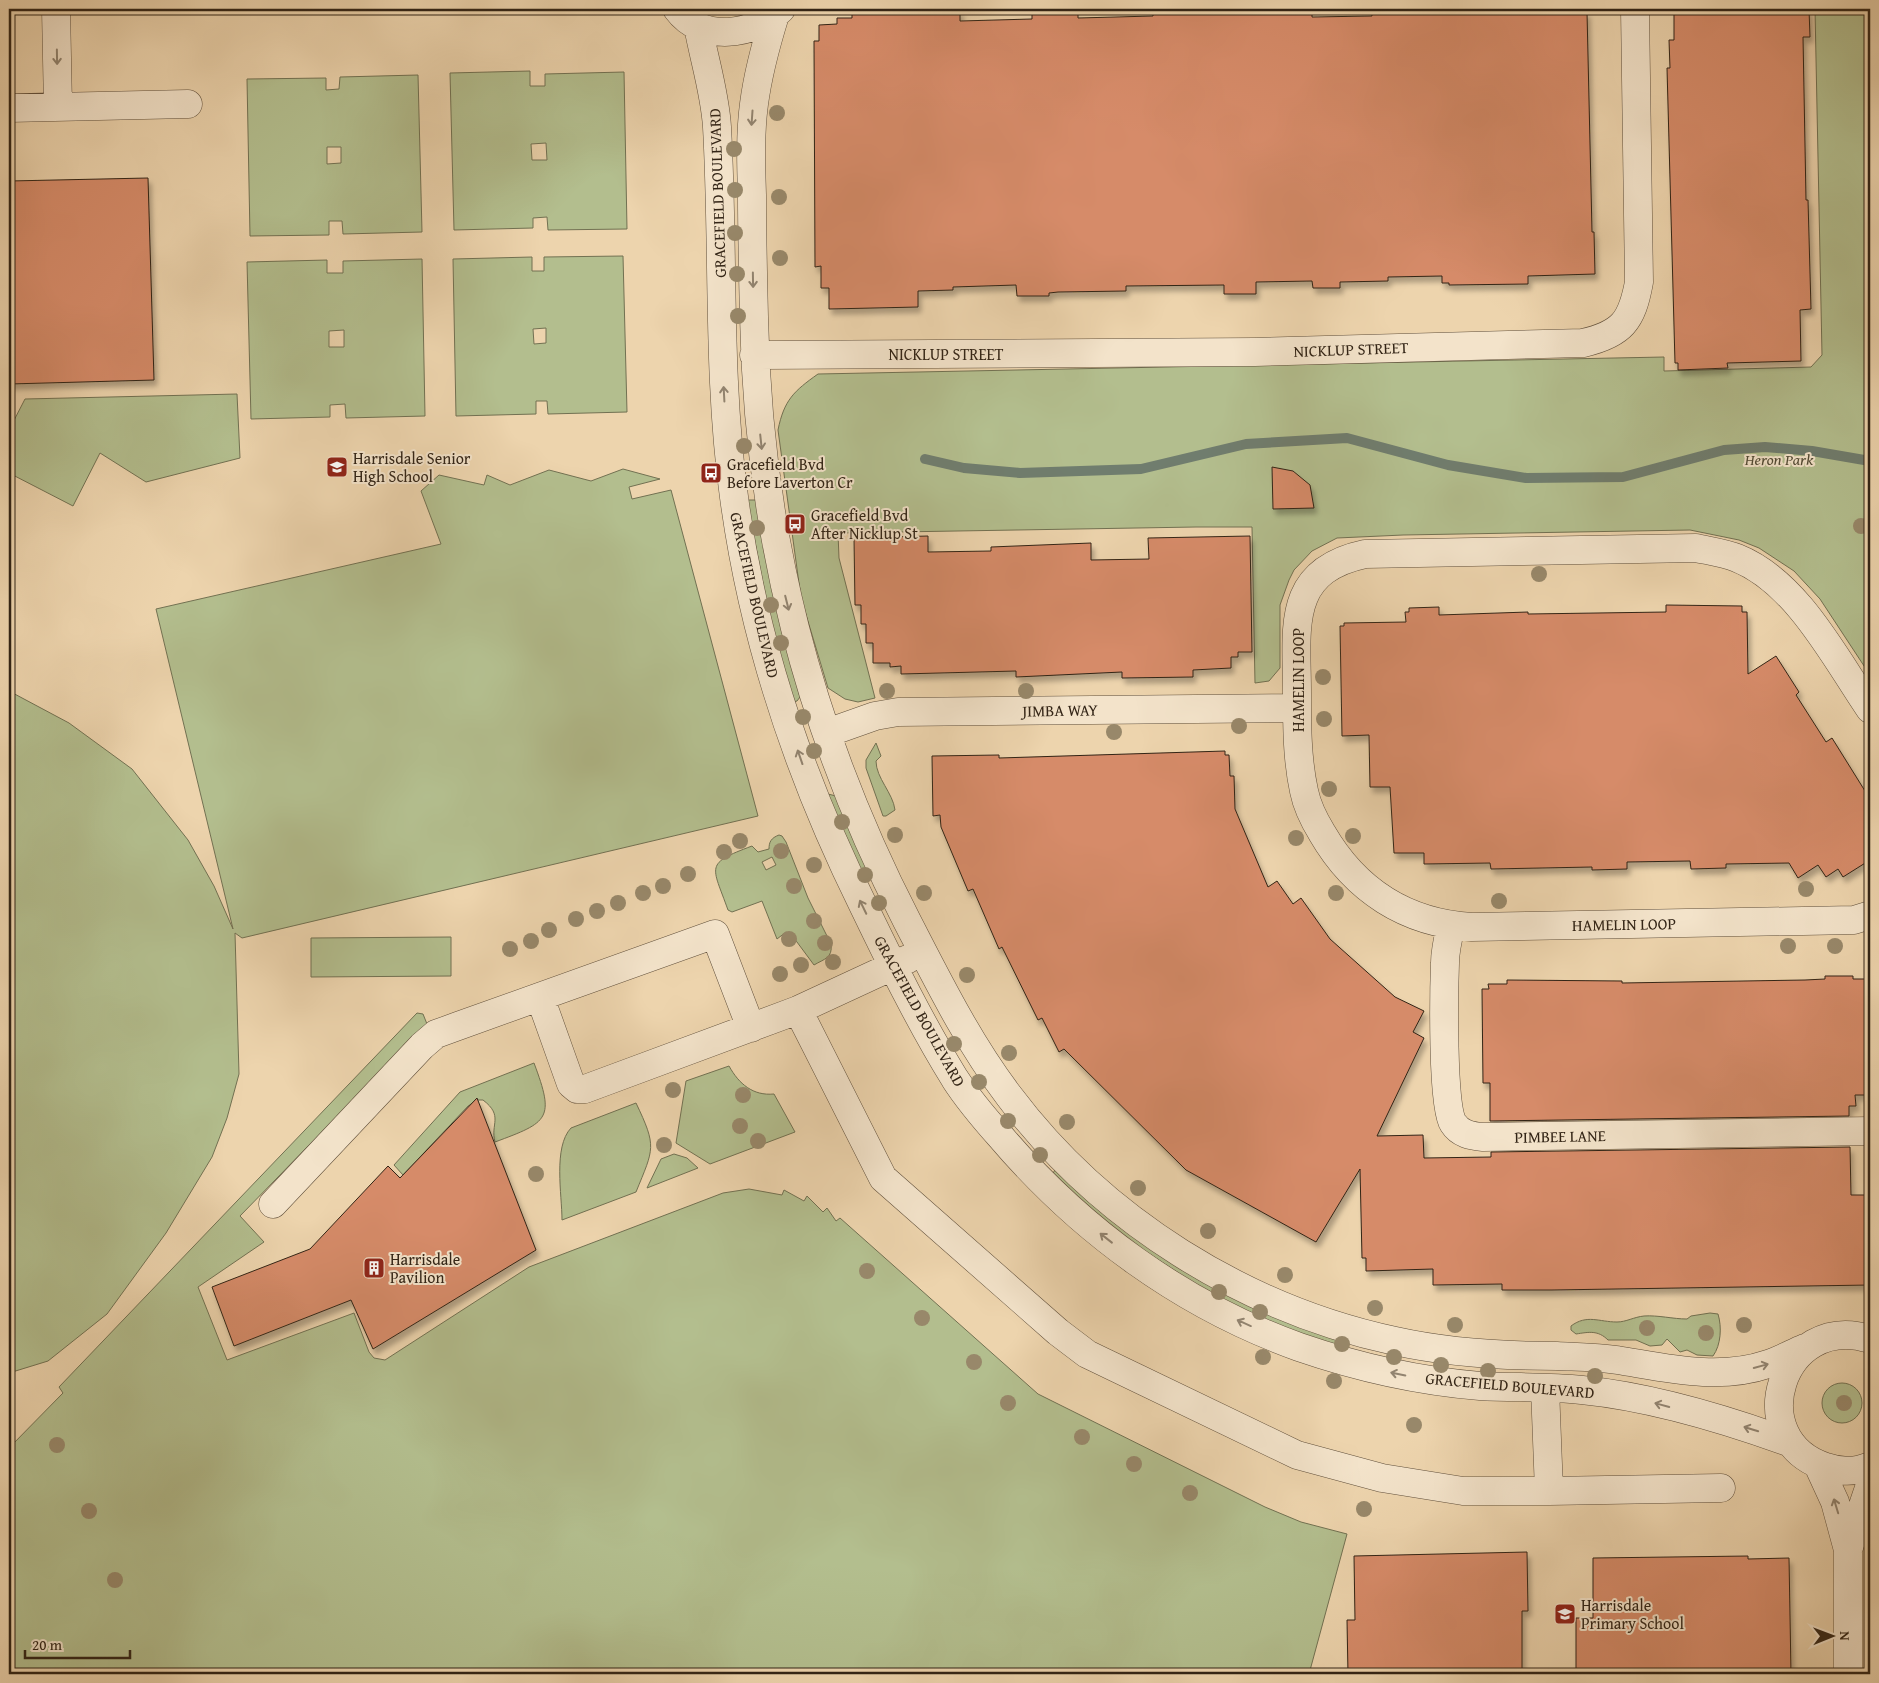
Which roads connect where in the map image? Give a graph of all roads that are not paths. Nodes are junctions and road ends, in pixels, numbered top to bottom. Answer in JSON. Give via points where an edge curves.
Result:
{"nodes":[{"id":1,"x":56,"y":9,"type":"edge"},
{"id":2,"x":677,"y":9,"type":"edge"},
{"id":3,"x":1635,"y":9,"type":"edge"},
{"id":4,"x":778,"y":12,"type":"edge"},
{"id":5,"x":698,"y":26,"type":"junction"},
{"id":6,"x":188,"y":104,"type":"dead end"},
{"id":7,"x":58,"y":107,"type":"junction"},
{"id":8,"x":9,"y":108,"type":"edge"},
{"id":9,"x":754,"y":355,"type":"junction"},
{"id":10,"x":1297,"y":708,"type":"junction"},
{"id":11,"x":1870,"y":709,"type":"edge"},
{"id":12,"x":827,"y":733,"type":"junction"},
{"id":13,"x":1870,"y":915,"type":"edge"},
{"id":14,"x":1451,"y":926,"type":"junction"},
{"id":15,"x":923,"y":951,"type":"junction"},
{"id":16,"x":893,"y":966,"type":"junction"},
{"id":17,"x":540,"y":997,"type":"junction"},
{"id":18,"x":798,"y":1010,"type":"junction"},
{"id":19,"x":751,"y":1028,"type":"junction"},
{"id":20,"x":1870,"y":1131,"type":"edge"},
{"id":21,"x":273,"y":1204,"type":"dead end"},
{"id":22,"x":1870,"y":1339,"type":"edge"},
{"id":23,"x":1805,"y":1348,"type":"junction"},
{"id":24,"x":1545,"y":1388,"type":"junction"},
{"id":25,"x":1791,"y":1443,"type":"junction"},
{"id":26,"x":1818,"y":1465,"type":"junction"},
{"id":27,"x":1870,"y":1466,"type":"edge"},
{"id":28,"x":1870,"y":1485,"type":"edge"},
{"id":29,"x":1721,"y":1488,"type":"dead end"},
{"id":30,"x":1549,"y":1491,"type":"junction"},
{"id":31,"x":1848,"y":1550,"type":"junction"},
{"id":32,"x":1848,"y":1674,"type":"edge"}],
"edges":[{"from":1,"to":7,"type":"street","one_way":true},
{"from":2,"to":5,"type":"street"},
{"from":3,"to":9,"type":"street","name":"NICKLUP STREET","via":[[1639,282],[1635,306],[1627,322],[1605,338],[1583,343],[1255,352]]},
{"from":4,"to":5,"type":"street","via":[[753,28],[735,32]]},
{"from":4,"to":9,"type":"street","name":"GRACEFIELD BOULEVARD","one_way":true,"via":[[762,55],[751,131]]},
{"from":16,"to":5,"type":"street","name":"GRACEFIELD BOULEVARD","one_way":true,"via":[[830,837],[806,774],[772,673],[743,549],[724,410],[716,124]]},
{"from":6,"to":7,"type":"street"},
{"from":7,"to":8,"type":"street"},
{"from":9,"to":12,"type":"street","name":"GRACEFIELD BOULEVARD","one_way":true,"via":[[761,447],[777,556],[804,668]]},
{"from":10,"to":11,"type":"street","name":"HAMELIN LOOP","via":[[1299,609],[1315,578],[1349,558],[1364,554],[1696,548],[1737,558],[1768,574],[1794,598]]},
{"from":10,"to":12,"type":"street","name":"JIMBA WAY","via":[[898,712],[875,716]]},
{"from":10,"to":14,"type":"street","name":"HAMELIN LOOP","via":[[1304,793],[1318,827],[1340,860],[1366,886],[1398,908]]},
{"from":12,"to":15,"type":"street","name":"GRACEFIELD BOULEVARD","via":[[861,824]]},
{"from":13,"to":14,"type":"street","name":"HAMELIN LOOP","via":[[1854,920]]},
{"from":14,"to":20,"type":"street","name":"PIMBEE LANE","via":[[1445,964],[1446,1097],[1450,1120],[1465,1134]]},
{"from":15,"to":16,"type":"street"},
{"from":15,"to":23,"type":"street","name":"GRACEFIELD BOULEVARD","one_way":true,"via":[[966,1032],[1002,1087],[1070,1164],[1117,1206],[1177,1250],[1206,1269],[1260,1295],[1351,1330],[1397,1342],[1480,1354],[1599,1358],[1665,1369],[1722,1372],[1766,1365]]},
{"from":16,"to":18,"type":"street"},
{"from":24,"to":16,"type":"street","name":"GRACEFIELD BOULEVARD","one_way":true,"via":[[1452,1384],[1353,1363],[1272,1335],[1197,1300],[1160,1278],[1065,1205],[1024,1164],[956,1080]]},
{"from":17,"to":19,"type":"street","via":[[571,1084],[577,1089],[585,1090]]},
{"from":17,"to":19,"type":"street","via":[[715,934]]},
{"from":17,"to":21,"type":"street","via":[[436,1034]]},
{"from":18,"to":19,"type":"street"},
{"from":18,"to":30,"type":"street","via":[[884,1178],[1087,1354],[1297,1455],[1382,1478],[1463,1491]]},
{"from":22,"to":23,"type":"street","name":"GRACEFIELD BOULEVARD","via":[[1836,1335]]},
{"from":23,"to":25,"type":"street","via":[[1790,1363],[1781,1382],[1778,1403],[1782,1424]]},
{"from":25,"to":24,"type":"street","name":"GRACEFIELD BOULEVARD","one_way":true,"via":[[1644,1400],[1583,1390]]},
{"from":24,"to":30,"type":"street"},
{"from":25,"to":26,"type":"street"},
{"from":26,"to":27,"type":"street","via":[[1848,1471]]},
{"from":31,"to":26,"type":"street","one_way":true,"via":[[1835,1502]]},
{"from":28,"to":31,"type":"street"},
{"from":29,"to":30,"type":"street"},
{"from":31,"to":32,"type":"street"}]}
